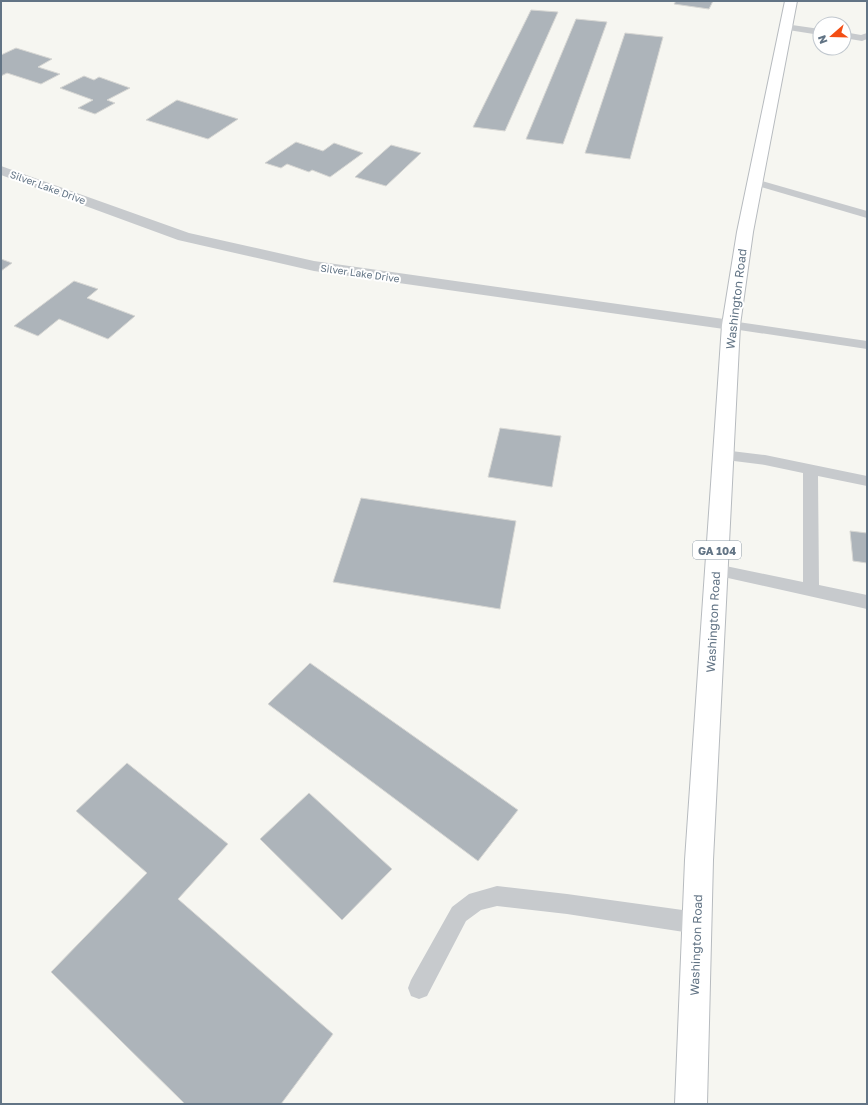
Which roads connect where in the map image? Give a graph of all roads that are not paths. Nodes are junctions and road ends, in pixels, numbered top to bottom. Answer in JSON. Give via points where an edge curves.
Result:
{"nodes":[{"id":1,"x":791,"y":1,"type":"edge"},
{"id":2,"x":785,"y":27,"type":"junction"},
{"id":3,"x":812,"y":31,"type":"edge"},
{"id":4,"x":852,"y":36,"type":"edge"},
{"id":5,"x":867,"y":36,"type":"edge"},
{"id":6,"x":1,"y":170,"type":"edge"},
{"id":7,"x":755,"y":182,"type":"junction"},
{"id":8,"x":867,"y":216,"type":"edge"},
{"id":9,"x":731,"y":325,"type":"junction"},
{"id":10,"x":867,"y":346,"type":"edge"},
{"id":11,"x":723,"y":455,"type":"junction"},
{"id":12,"x":810,"y":470,"type":"junction"},
{"id":13,"x":867,"y":481,"type":"edge"},
{"id":14,"x":716,"y":570,"type":"junction"},
{"id":15,"x":812,"y":591,"type":"junction"},
{"id":16,"x":867,"y":602,"type":"edge"},
{"id":17,"x":697,"y":923,"type":"junction"},
{"id":18,"x":419,"y":988,"type":"dead end"},
{"id":19,"x":691,"y":1104,"type":"edge"}],
"edges":[{"from":1,"to":2,"type":"main road","name":"Washington Road","number":"GA 104"},
{"from":2,"to":3,"type":"lane"},
{"from":2,"to":7,"type":"main road","name":"Washington Road","number":"GA 104"},
{"from":4,"to":5,"type":"lane"},
{"from":6,"to":9,"type":"street","name":"Silver Lake Drive","via":[[184,237],[314,266]]},
{"from":7,"to":8,"type":"lane"},
{"from":7,"to":9,"type":"main road","name":"Washington Road","number":"GA 104","via":[[744,232]]},
{"from":9,"to":10,"type":"lane"},
{"from":9,"to":11,"type":"main road","name":"Washington Road","number":"GA 104"},
{"from":11,"to":12,"type":"lane","via":[[765,460]]},
{"from":11,"to":14,"type":"main road","name":"Washington Road","number":"GA 104"},
{"from":12,"to":13,"type":"lane"},
{"from":12,"to":15,"type":"lane"},
{"from":14,"to":15,"type":"lane"},
{"from":14,"to":17,"type":"main road","name":"Washington Road","number":"GA 104"},
{"from":15,"to":16,"type":"lane"},
{"from":17,"to":18,"type":"lane","via":[[497,896],[476,901],[459,914]]},
{"from":17,"to":19,"type":"main road","name":"Washington Road","number":"GA 104"}]}
